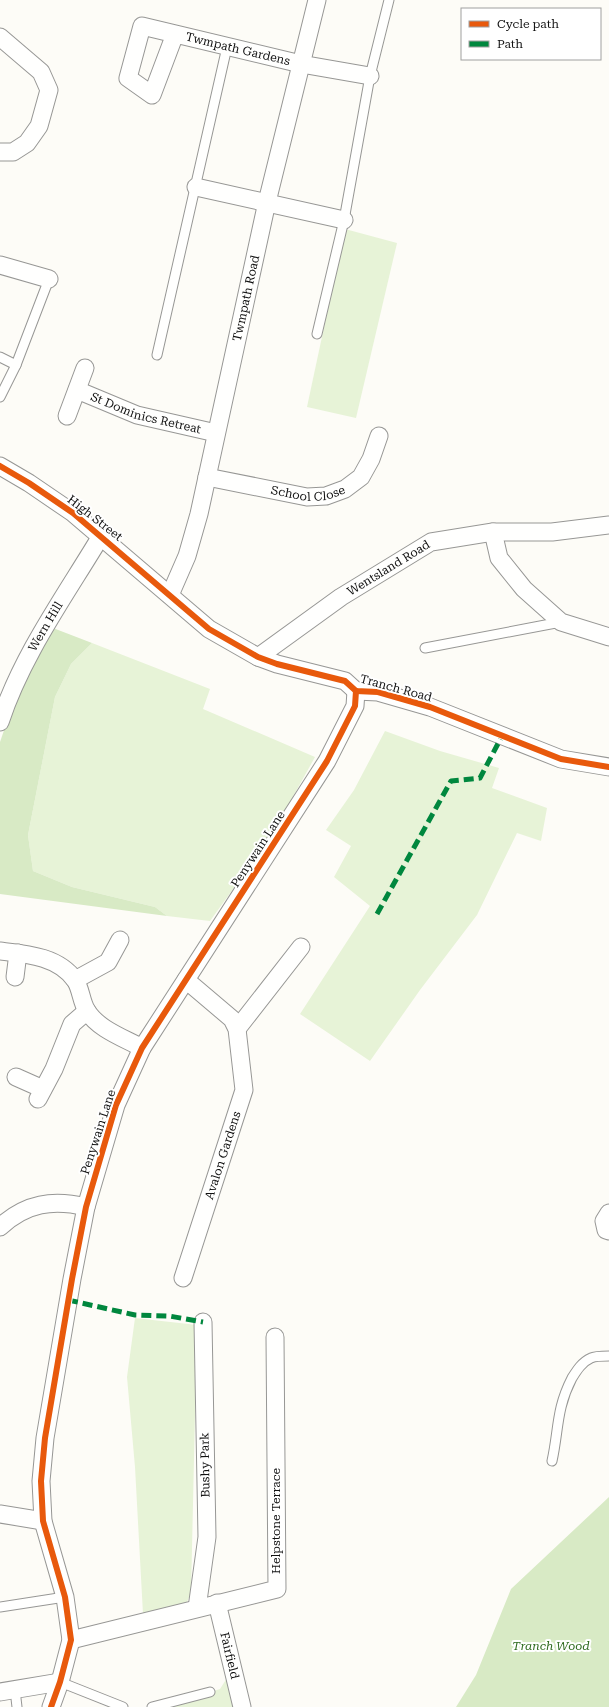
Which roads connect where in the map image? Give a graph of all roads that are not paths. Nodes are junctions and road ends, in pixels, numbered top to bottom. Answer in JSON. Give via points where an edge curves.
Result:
{"nodes":[{"id":1,"x":317,"y":0,"type":"edge"},
{"id":2,"x":389,"y":0,"type":"edge"},
{"id":3,"x":175,"y":34,"type":"dead end"},
{"id":4,"x":0,"y":37,"type":"edge"},
{"id":5,"x":227,"y":47,"type":"junction"},
{"id":6,"x":301,"y":64,"type":"junction"},
{"id":7,"x":370,"y":76,"type":"junction"},
{"id":8,"x":0,"y":152,"type":"edge"},
{"id":9,"x":196,"y":187,"type":"junction"},
{"id":10,"x":267,"y":202,"type":"junction"},
{"id":11,"x":344,"y":220,"type":"junction"},
{"id":12,"x":0,"y":266,"type":"edge"},
{"id":13,"x":49,"y":279,"type":"joint"},
{"id":14,"x":317,"y":334,"type":"dead end"},
{"id":15,"x":157,"y":355,"type":"dead end"},
{"id":16,"x":0,"y":357,"type":"edge"},
{"id":17,"x":16,"y":365,"type":"junction"},
{"id":18,"x":85,"y":368,"type":"dead end"},
{"id":19,"x":77,"y":390,"type":"junction"},
{"id":20,"x":0,"y":397,"type":"edge"},
{"id":21,"x":67,"y":416,"type":"dead end"},
{"id":22,"x":216,"y":433,"type":"junction"},
{"id":23,"x":379,"y":436,"type":"dead end"},
{"id":24,"x":0,"y":466,"type":"edge"},
{"id":25,"x":207,"y":477,"type":"junction"},
{"id":26,"x":609,"y":524,"type":"edge"},
{"id":27,"x":493,"y":532,"type":"junction"},
{"id":28,"x":101,"y":536,"type":"junction"},
{"id":29,"x":170,"y":595,"type":"junction"},
{"id":30,"x":561,"y":622,"type":"junction"},
{"id":31,"x":609,"y":637,"type":"edge"},
{"id":32,"x":425,"y":648,"type":"dead end"},
{"id":33,"x":258,"y":657,"type":"junction"},
{"id":34,"x":356,"y":691,"type":"junction"},
{"id":35,"x":0,"y":722,"type":"edge"},
{"id":36,"x":609,"y":767,"type":"edge"},
{"id":37,"x":120,"y":940,"type":"dead end"},
{"id":38,"x":301,"y":947,"type":"dead end"},
{"id":39,"x":0,"y":951,"type":"edge"},
{"id":40,"x":18,"y":953,"type":"junction"},
{"id":41,"x":15,"y":977,"type":"dead end"},
{"id":42,"x":75,"y":980,"type":"junction"},
{"id":43,"x":186,"y":980,"type":"junction"},
{"id":44,"x":87,"y":1011,"type":"junction"},
{"id":45,"x":237,"y":1030,"type":"junction"},
{"id":46,"x":142,"y":1048,"type":"junction"},
{"id":47,"x":16,"y":1077,"type":"dead end"},
{"id":48,"x":86,"y":1207,"type":"junction"},
{"id":49,"x":609,"y":1213,"type":"edge"},
{"id":50,"x":0,"y":1227,"type":"edge"},
{"id":51,"x":609,"y":1230,"type":"edge"},
{"id":52,"x":183,"y":1278,"type":"dead end"},
{"id":53,"x":203,"y":1322,"type":"dead end"},
{"id":54,"x":275,"y":1337,"type":"dead end"},
{"id":55,"x":609,"y":1356,"type":"edge"},
{"id":56,"x":552,"y":1461,"type":"dead end"},
{"id":57,"x":0,"y":1514,"type":"edge"},
{"id":58,"x":43,"y":1521,"type":"junction"},
{"id":59,"x":65,"y":1597,"type":"junction"},
{"id":60,"x":217,"y":1603,"type":"junction"},
{"id":61,"x":0,"y":1607,"type":"edge"},
{"id":62,"x":197,"y":1608,"type":"junction"},
{"id":63,"x":71,"y":1640,"type":"junction"},
{"id":64,"x":60,"y":1682,"type":"junction"},
{"id":65,"x":8,"y":1691,"type":"edge"},
{"id":66,"x":210,"y":1692,"type":"dead end"},
{"id":67,"x":17,"y":1707,"type":"edge"},
{"id":68,"x":51,"y":1707,"type":"edge"},
{"id":69,"x":123,"y":1707,"type":"edge"},
{"id":70,"x":152,"y":1707,"type":"edge"},
{"id":71,"x":242,"y":1707,"type":"edge"}],
"edges":[{"from":1,"to":6,"type":"street","name":"Twmpath Road"},
{"from":2,"to":7,"type":"lane"},
{"from":3,"to":5,"type":"street","name":"Twmpath Gardens"},
{"from":4,"to":8,"type":"street","via":[[41,72],[49,90],[39,126],[27,143],[13,152]]},
{"from":5,"to":6,"type":"street","name":"Twmpath Gardens"},
{"from":5,"to":9,"type":"lane"},
{"from":6,"to":7,"type":"street","name":"Twmpath Gardens"},
{"from":6,"to":10,"type":"street","name":"Twmpath Road"},
{"from":7,"to":11,"type":"lane"},
{"from":9,"to":10,"type":"street"},
{"from":9,"to":15,"type":"lane"},
{"from":10,"to":11,"type":"street"},
{"from":10,"to":22,"type":"street","name":"Twmpath Road"},
{"from":11,"to":14,"type":"lane"},
{"from":12,"to":13,"type":"street"},
{"from":13,"to":17,"type":"lane"},
{"from":16,"to":17,"type":"lane"},
{"from":17,"to":20,"type":"lane"},
{"from":18,"to":19,"type":"street"},
{"from":19,"to":21,"type":"street"},
{"from":19,"to":22,"type":"street","name":"St Dominics Retreat","via":[[137,415]]},
{"from":22,"to":25,"type":"street","name":"Twmpath Road"},
{"from":23,"to":25,"type":"street","name":"School Close","via":[[361,477],[345,489],[326,496],[307,497]]},
{"from":24,"to":28,"type":"street","name":"High Street","via":[[73,513]]},
{"from":25,"to":29,"type":"street","name":"Twmpath Road","via":[[187,556]]},
{"from":26,"to":27,"type":"street","name":"Wentsland Road","via":[[552,532]]},
{"from":27,"to":30,"type":"street","via":[[499,558],[524,589]]},
{"from":27,"to":33,"type":"street","name":"Wentsland Road","via":[[431,542],[341,597]]},
{"from":28,"to":29,"type":"street","name":"High Street"},
{"from":28,"to":35,"type":"street","name":"Wern Hill","via":[[24,663]]},
{"from":29,"to":33,"type":"street","name":"Tranch Road","via":[[209,629]]},
{"from":30,"to":31,"type":"street"},
{"from":30,"to":32,"type":"lane"},
{"from":33,"to":34,"type":"street","name":"Tranch Road","via":[[345,681]]},
{"from":34,"to":36,"type":"street","name":"Tranch Road","via":[[378,692],[430,707],[561,759]]},
{"from":34,"to":43,"type":"street","name":"Penywain Lane","via":[[355,706],[327,761]]},
{"from":37,"to":42,"type":"street","via":[[108,962]]},
{"from":38,"to":45,"type":"street"},
{"from":39,"to":40,"type":"street"},
{"from":40,"to":41,"type":"street"},
{"from":40,"to":42,"type":"street","via":[[38,956],[58,965]]},
{"from":42,"to":44,"type":"street"},
{"from":43,"to":45,"type":"street","name":"Avalon Gardens","via":[[232,1019]]},
{"from":43,"to":46,"type":"street","name":"Penywain Lane"},
{"from":44,"to":46,"type":"street","via":[[102,1026]]},
{"from":44,"to":47,"type":"street","via":[[72,1024],[54,1069],[40,1094]]},
{"from":45,"to":52,"type":"street","name":"Avalon Gardens","via":[[244,1090]]},
{"from":46,"to":48,"type":"street","name":"Penywain Lane","via":[[116,1105]]},
{"from":48,"to":50,"type":"street","via":[[67,1202],[46,1204],[23,1210]]},
{"from":48,"to":58,"type":"street","name":"Penywain Lane","via":[[45,1438],[41,1481]]},
{"from":49,"to":51,"type":"street","via":[[604,1222],[606,1230]]},
{"from":53,"to":62,"type":"street","name":"Bushy Park","via":[[207,1536]]},
{"from":54,"to":60,"type":"street","name":"Helpstone Terrace","via":[[277,1589]]},
{"from":55,"to":56,"type":"lane","via":[[591,1358],[578,1367],[563,1396]]},
{"from":57,"to":58,"type":"street"},
{"from":58,"to":59,"type":"street","name":"Penywain Lane"},
{"from":59,"to":61,"type":"lane"},
{"from":59,"to":63,"type":"street","name":"Penywain Lane"},
{"from":60,"to":62,"type":"street","name":"Helpstone Terrace"},
{"from":60,"to":71,"type":"street","name":"Fairfield"},
{"from":62,"to":63,"type":"street","name":"Helpstone Terrace"},
{"from":63,"to":64,"type":"street"},
{"from":64,"to":65,"type":"street"},
{"from":64,"to":68,"type":"street"},
{"from":64,"to":69,"type":"lane"},
{"from":65,"to":67,"type":"lane"},
{"from":66,"to":70,"type":"lane"}]}
